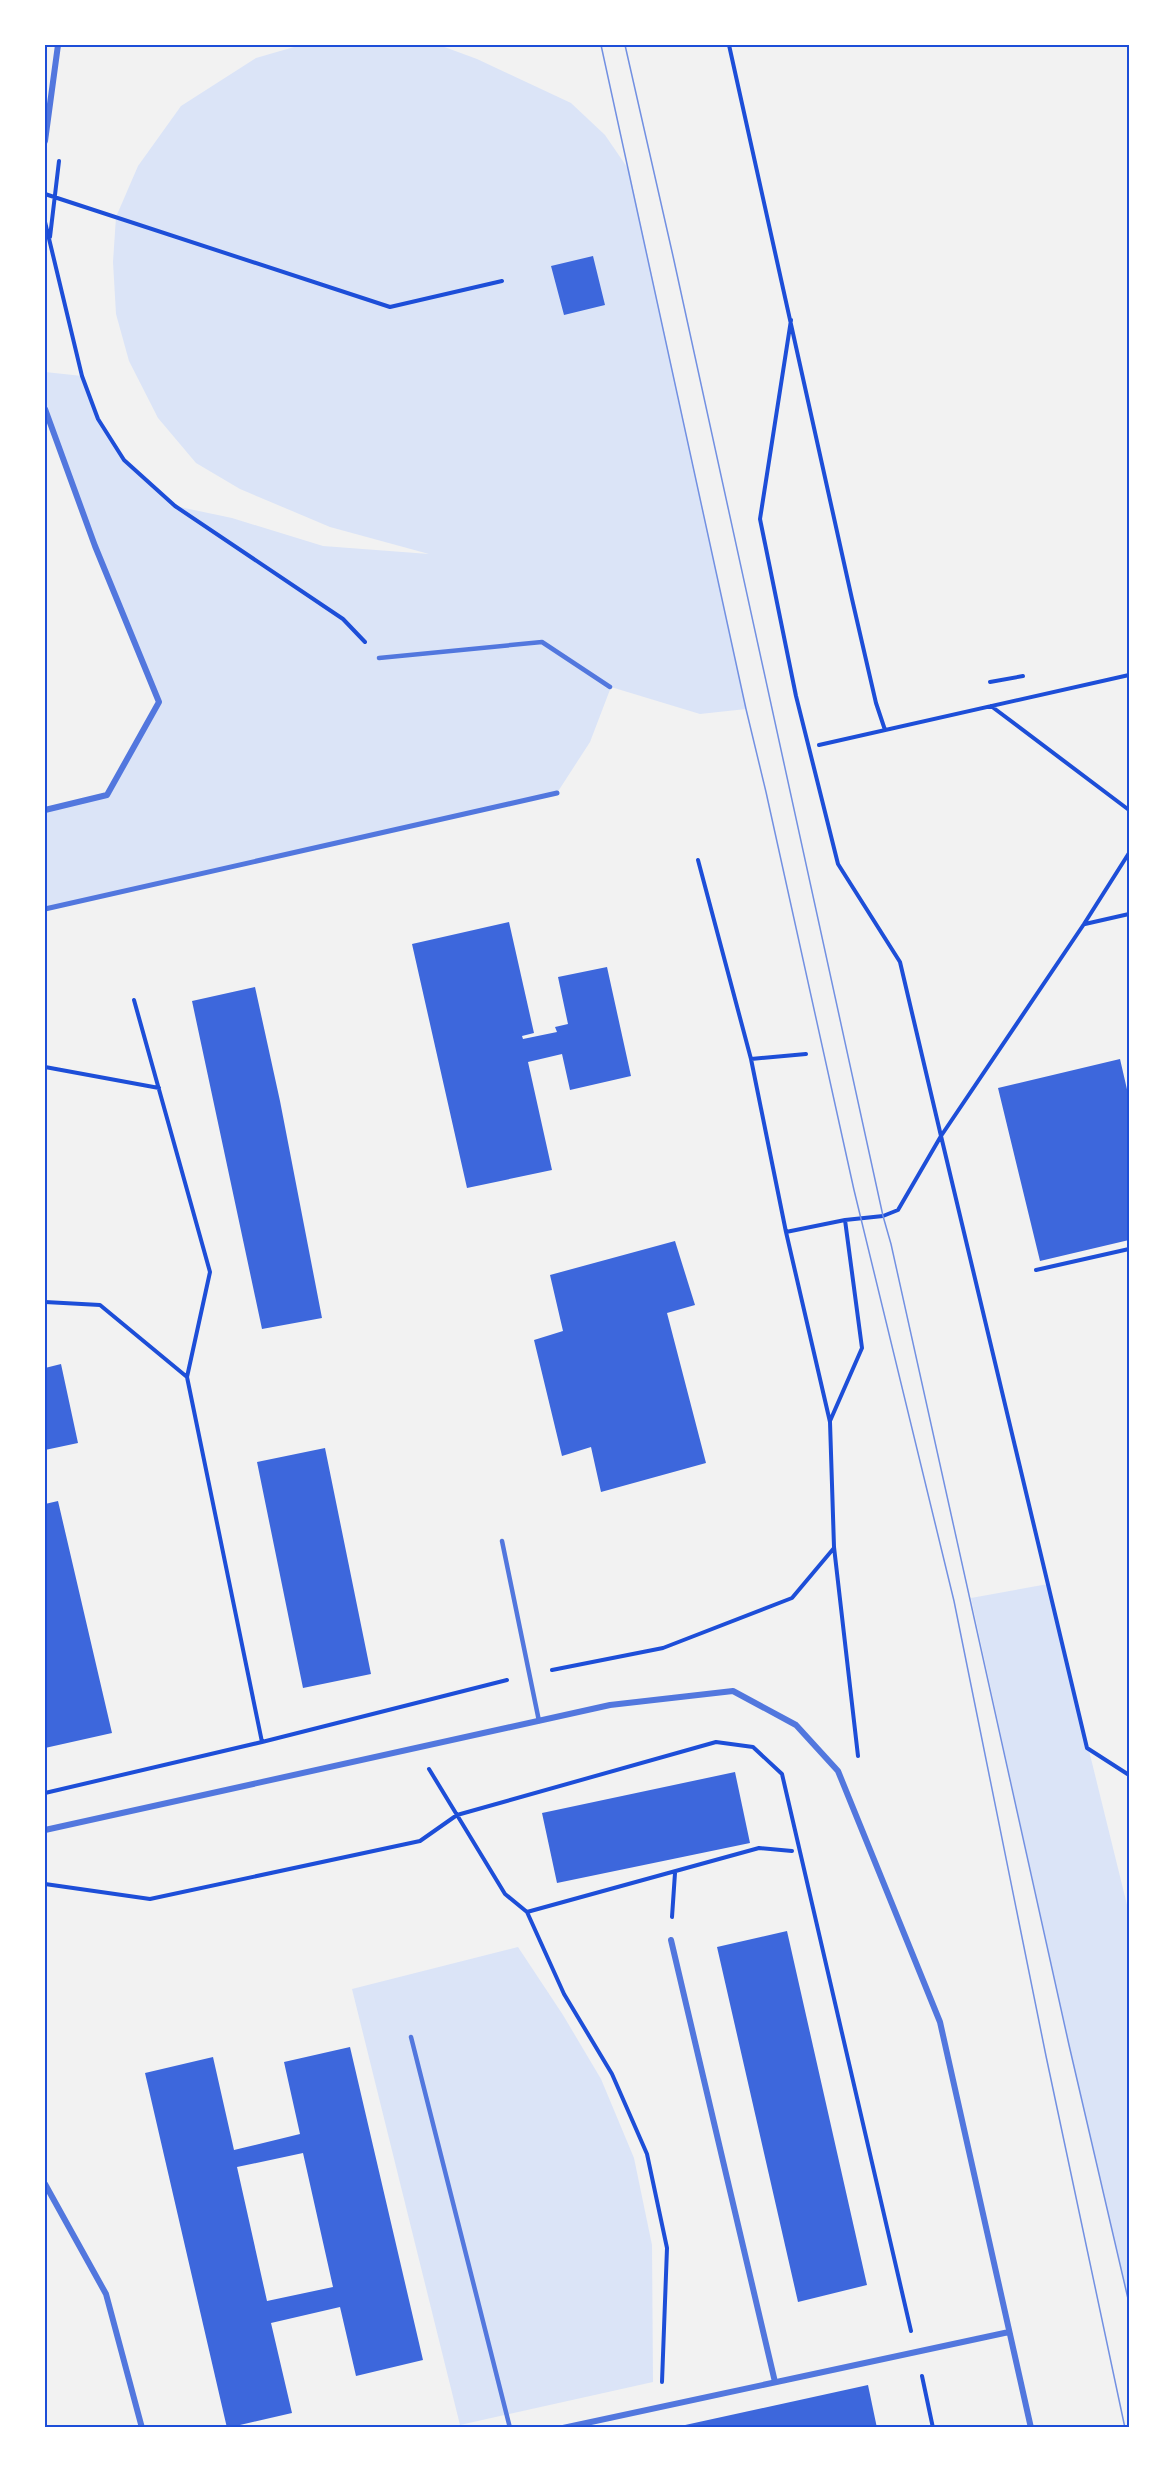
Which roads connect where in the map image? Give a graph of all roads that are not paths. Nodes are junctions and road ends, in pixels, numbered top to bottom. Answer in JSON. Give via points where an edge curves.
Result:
{"nodes":[{"id":1,"x":58,"y":45,"type":"edge"},
{"id":2,"x":45,"y":141,"type":"edge"},
{"id":3,"x":45,"y":409,"type":"edge"},
{"id":4,"x":379,"y":658,"type":"road end"},
{"id":5,"x":610,"y":687,"type":"dead end"},
{"id":6,"x":556,"y":793,"type":"dead end"},
{"id":7,"x":45,"y":810,"type":"edge"},
{"id":8,"x":45,"y":909,"type":"edge"},
{"id":9,"x":502,"y":1540,"type":"dead end"},
{"id":10,"x":539,"y":1721,"type":"junction"},
{"id":11,"x":45,"y":1830,"type":"edge"},
{"id":12,"x":671,"y":1940,"type":"road end"},
{"id":13,"x":411,"y":2037,"type":"dead end"},
{"id":14,"x":45,"y":2184,"type":"edge"},
{"id":15,"x":1009,"y":2331,"type":"junction"},
{"id":16,"x":775,"y":2382,"type":"junction"},
{"id":17,"x":142,"y":2428,"type":"edge"},
{"id":18,"x":510,"y":2428,"type":"edge"},
{"id":19,"x":563,"y":2428,"type":"edge"},
{"id":20,"x":1031,"y":2428,"type":"edge"}],
"edges":[{"from":1,"to":2,"type":"street"},
{"from":3,"to":7,"type":"street","via":[[95,546],[159,702],[106,795]]},
{"from":4,"to":5,"type":"lane","via":[[542,642]]},
{"from":6,"to":8,"type":"street"},
{"from":9,"to":10,"type":"lane"},
{"from":10,"to":11,"type":"street"},
{"from":10,"to":15,"type":"street","via":[[610,1705],[733,1691],[796,1725],[838,1771],[940,2022]]},
{"from":12,"to":16,"type":"street"},
{"from":13,"to":18,"type":"lane"},
{"from":14,"to":17,"type":"street","via":[[106,2294]]},
{"from":15,"to":16,"type":"street"},
{"from":15,"to":20,"type":"street"},
{"from":16,"to":19,"type":"street"}]}
